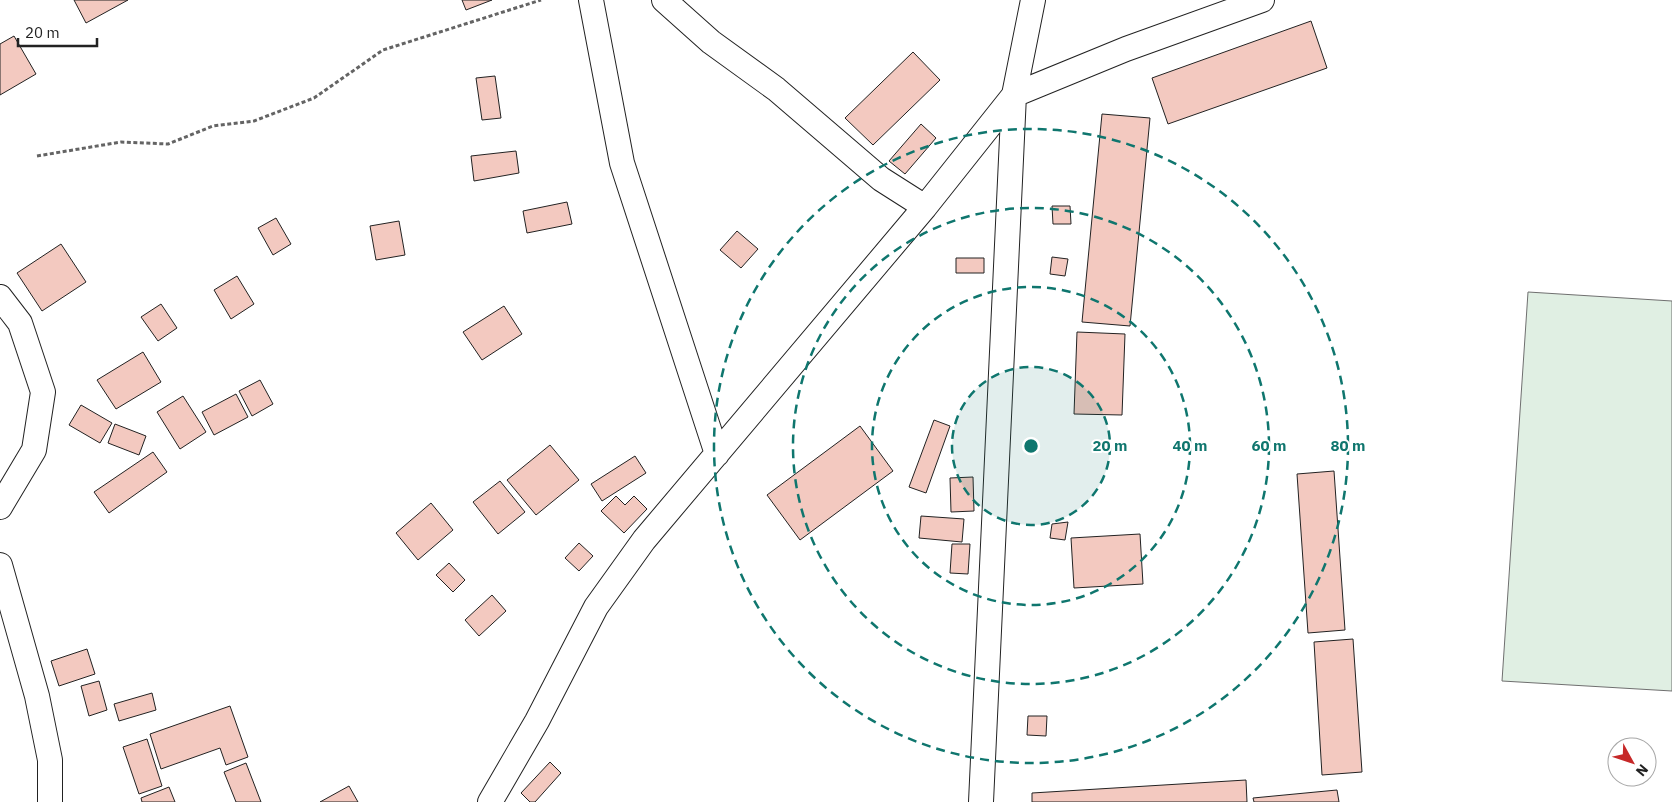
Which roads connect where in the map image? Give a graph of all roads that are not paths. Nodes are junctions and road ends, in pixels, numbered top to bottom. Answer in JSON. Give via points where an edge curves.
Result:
{"nodes":[{"id":1,"x":591,"y":0,"type":"edge"},
{"id":2,"x":664,"y":0,"type":"edge"},
{"id":3,"x":1032,"y":0,"type":"edge"},
{"id":4,"x":1262,"y":0,"type":"edge"},
{"id":5,"x":1014,"y":95,"type":"junction"},
{"id":6,"x":925,"y":207,"type":"junction"},
{"id":7,"x":0,"y":297,"type":"edge"},
{"id":8,"x":717,"y":454,"type":"junction"},
{"id":9,"x":0,"y":507,"type":"edge"},
{"id":10,"x":0,"y":565,"type":"edge"},
{"id":11,"x":50,"y":802,"type":"edge"},
{"id":12,"x":490,"y":802,"type":"edge"},
{"id":13,"x":981,"y":802,"type":"edge"}],
"edges":[{"from":1,"to":8,"type":"street","via":[[622,163]]},
{"from":2,"to":6,"type":"street","via":[[711,42],[776,89],[881,179]]},
{"from":3,"to":5,"type":"street"},
{"from":4,"to":5,"type":"street","via":[[1126,49]]},
{"from":5,"to":6,"type":"street"},
{"from":5,"to":13,"type":"street"},
{"from":6,"to":8,"type":"street"},
{"from":7,"to":9,"type":"street","via":[[20,323],[43,392],[34,450]]},
{"from":8,"to":12,"type":"street","via":[[644,540],[596,607],[537,722]]},
{"from":10,"to":11,"type":"street","via":[[37,696],[50,760]]}]}
